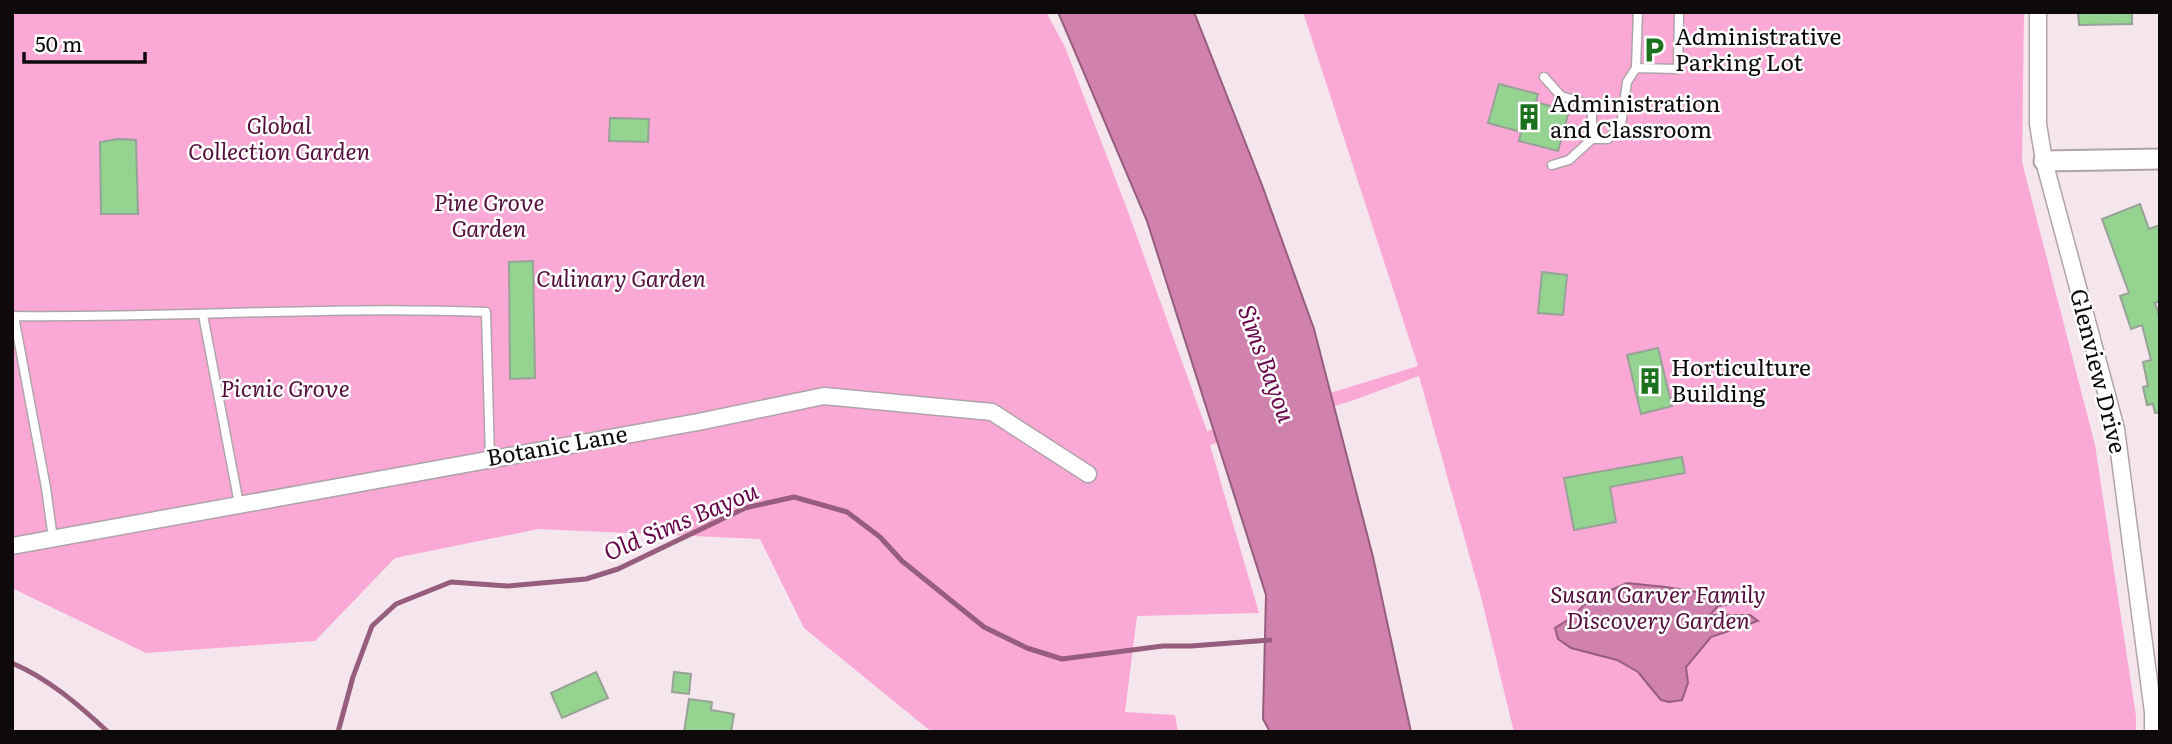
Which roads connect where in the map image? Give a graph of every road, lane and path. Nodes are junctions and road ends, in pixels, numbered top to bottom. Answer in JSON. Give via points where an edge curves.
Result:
{"nodes":[{"id":1,"x":1638,"y":12,"type":"edge"},
{"id":2,"x":1679,"y":12,"type":"edge"},
{"id":3,"x":2038,"y":12,"type":"edge"},
{"id":4,"x":1636,"y":68,"type":"junction"},
{"id":5,"x":1544,"y":77,"type":"dead end"},
{"id":6,"x":1592,"y":139,"type":"junction"},
{"id":7,"x":2160,"y":159,"type":"edge"},
{"id":8,"x":2044,"y":161,"type":"junction"},
{"id":9,"x":1552,"y":165,"type":"dead end"},
{"id":10,"x":203,"y":315,"type":"junction"},
{"id":11,"x":490,"y":458,"type":"junction"},
{"id":12,"x":1088,"y":474,"type":"dead end"},
{"id":13,"x":239,"y":504,"type":"junction"},
{"id":14,"x":53,"y":538,"type":"junction"},
{"id":15,"x":12,"y":546,"type":"edge"},
{"id":16,"x":2153,"y":732,"type":"edge"}],
"edges":[{"from":1,"to":4,"type":"lane"},
{"from":2,"to":4,"type":"lane","via":[[1678,69]]},
{"from":3,"to":8,"type":"street","name":"Glenview Drive","via":[[2038,124]]},
{"from":4,"to":6,"type":"lane","via":[[1628,82],[1621,125],[1608,139]]},
{"from":5,"to":6,"type":"lane","via":[[1561,96],[1592,105]]},
{"from":6,"to":9,"type":"lane","via":[[1569,160]]},
{"from":7,"to":8,"type":"street"},
{"from":8,"to":16,"type":"street","name":"Glenview Drive","via":[[2116,429]]},
{"from":10,"to":11,"type":"lane","via":[[486,312]]},
{"from":10,"to":13,"type":"lane"},
{"from":10,"to":14,"type":"lane","via":[[14,316]]},
{"from":11,"to":12,"type":"street","name":"Botanic Lane","via":[[824,396],[992,412]]},
{"from":11,"to":13,"type":"street","name":"Botanic Lane"},
{"from":13,"to":14,"type":"street","name":"Botanic Lane"},
{"from":14,"to":15,"type":"street","name":"Botanic Lane"}]}
